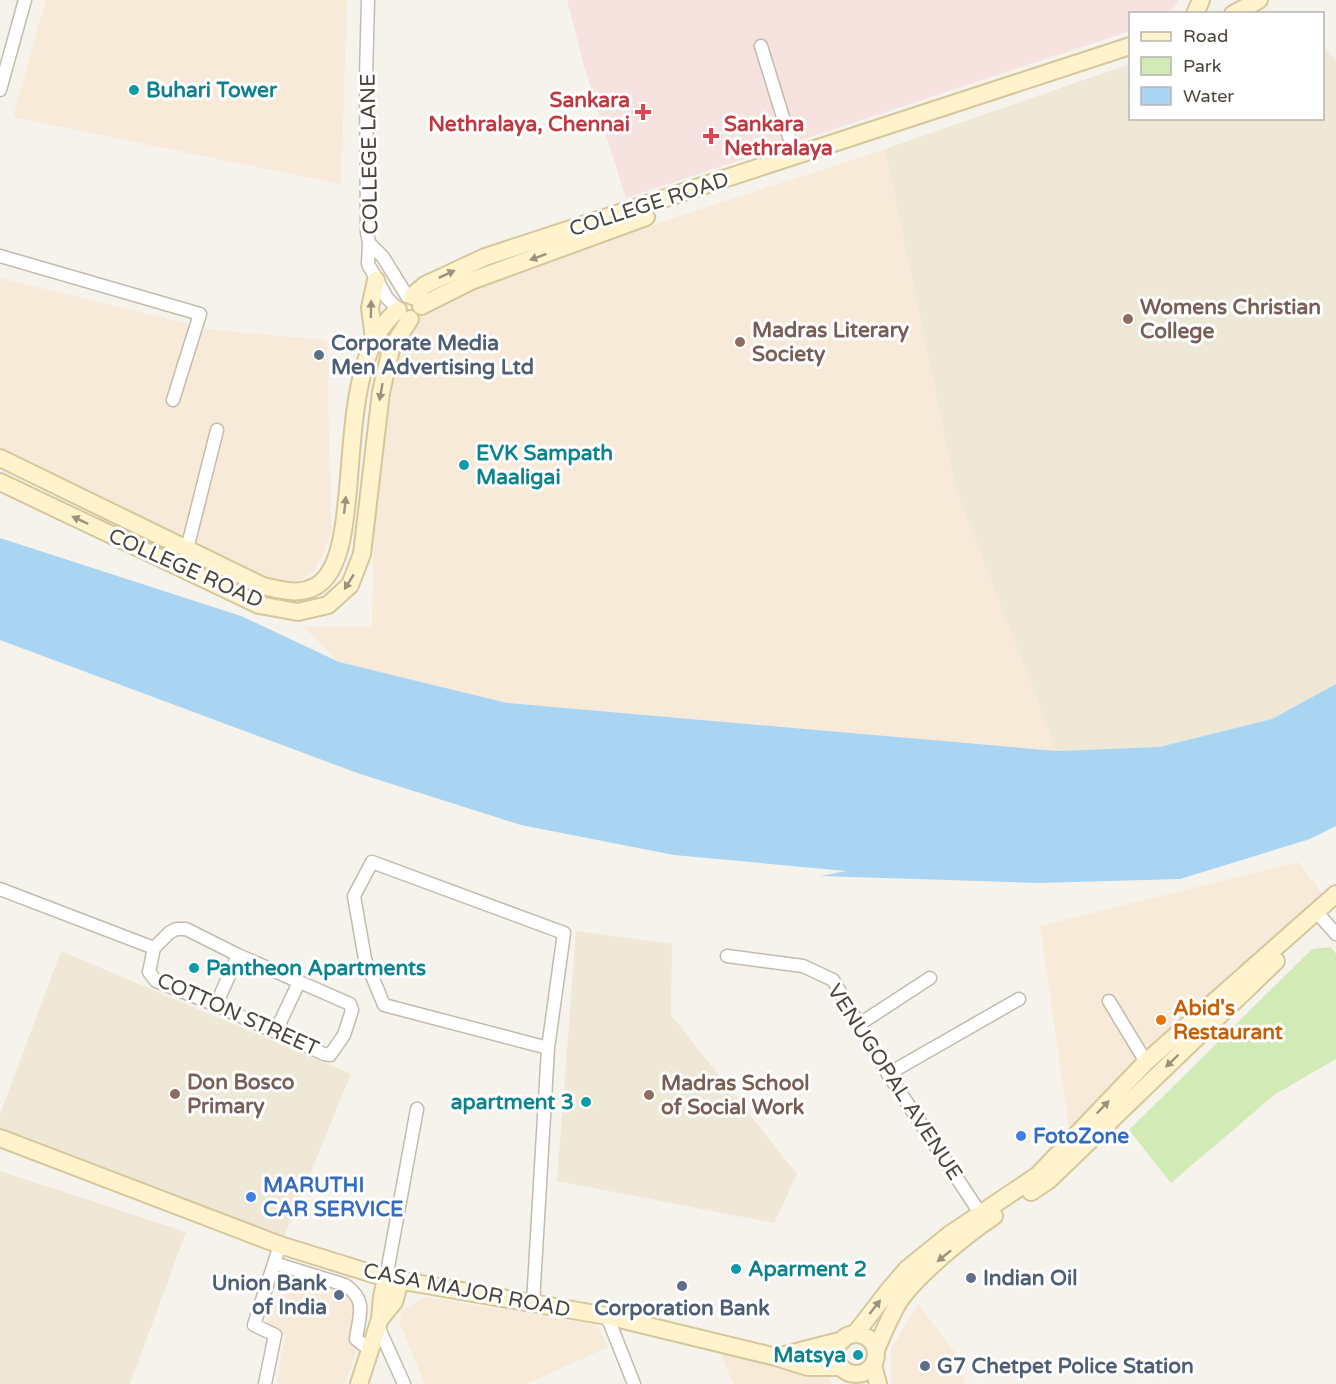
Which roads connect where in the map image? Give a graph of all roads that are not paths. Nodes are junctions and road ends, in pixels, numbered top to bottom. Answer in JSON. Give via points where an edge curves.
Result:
{"nodes":[{"id":1,"x":26,"y":0,"type":"edge"},
{"id":2,"x":368,"y":0,"type":"edge"},
{"id":3,"x":1259,"y":0,"type":"edge"},
{"id":4,"x":1237,"y":12,"type":"edge"},
{"id":5,"x":760,"y":46,"type":"dead end"},
{"id":6,"x":1129,"y":47,"type":"edge"},
{"id":7,"x":1129,"y":57,"type":"edge"},
{"id":8,"x":0,"y":90,"type":"edge"},
{"id":9,"x":795,"y":156,"type":"junction"},
{"id":10,"x":369,"y":243,"type":"junction"},
{"id":11,"x":0,"y":256,"type":"edge"},
{"id":12,"x":376,"y":280,"type":"junction"},
{"id":13,"x":408,"y":306,"type":"junction"},
{"id":14,"x":374,"y":339,"type":"junction"},
{"id":15,"x":173,"y":400,"type":"dead end"},
{"id":16,"x":217,"y":430,"type":"dead end"},
{"id":17,"x":0,"y":459,"type":"edge"},
{"id":18,"x":0,"y":482,"type":"edge"},
{"id":19,"x":187,"y":549,"type":"junction"},
{"id":20,"x":0,"y":889,"type":"edge"},
{"id":21,"x":1336,"y":894,"type":"edge"},
{"id":22,"x":1336,"y":906,"type":"edge"},
{"id":23,"x":1321,"y":917,"type":"junction"},
{"id":24,"x":1336,"y":934,"type":"edge"},
{"id":25,"x":154,"y":948,"type":"junction"},
{"id":26,"x":238,"y":955,"type":"junction"},
{"id":27,"x":728,"y":956,"type":"dead end"},
{"id":28,"x":930,"y":978,"type":"dead end"},
{"id":29,"x":299,"y":982,"type":"junction"},
{"id":30,"x":1019,"y":999,"type":"dead end"},
{"id":31,"x":1109,"y":1001,"type":"dead end"},
{"id":32,"x":216,"y":1005,"type":"junction"},
{"id":33,"x":858,"y":1025,"type":"junction"},
{"id":34,"x":276,"y":1031,"type":"junction"},
{"id":35,"x":548,"y":1048,"type":"junction"},
{"id":36,"x":1146,"y":1062,"type":"junction"},
{"id":37,"x":888,"y":1074,"type":"junction"},
{"id":38,"x":417,"y":1109,"type":"dead end"},
{"id":39,"x":0,"y":1138,"type":"edge"},
{"id":40,"x":980,"y":1213,"type":"junction"},
{"id":41,"x":280,"y":1245,"type":"junction"},
{"id":42,"x":274,"y":1263,"type":"junction"},
{"id":43,"x":357,"y":1269,"type":"junction"},
{"id":44,"x":393,"y":1280,"type":"junction"},
{"id":45,"x":533,"y":1304,"type":"junction"},
{"id":46,"x":607,"y":1317,"type":"junction"},
{"id":47,"x":379,"y":1323,"type":"junction"},
{"id":48,"x":849,"y":1337,"type":"junction"},
{"id":49,"x":370,"y":1350,"type":"junction"},
{"id":50,"x":776,"y":1357,"type":"junction"},
{"id":51,"x":874,"y":1358,"type":"junction"},
{"id":52,"x":849,"y":1375,"type":"edge"},
{"id":53,"x":265,"y":1384,"type":"edge"},
{"id":54,"x":359,"y":1384,"type":"edge"},
{"id":55,"x":404,"y":1384,"type":"edge"},
{"id":56,"x":634,"y":1384,"type":"edge"},
{"id":57,"x":878,"y":1384,"type":"edge"}],
"edges":[{"from":1,"to":8,"type":"street"},
{"from":2,"to":10,"type":"street","name":"COLLEGE LANE"},
{"from":3,"to":4,"type":"main road"},
{"from":5,"to":9,"type":"street"},
{"from":6,"to":9,"type":"main road","name":"COLLEGE ROAD"},
{"from":7,"to":13,"type":"main road","name":"COLLEGE ROAD","one_way":true,"via":[[650,215]]},
{"from":13,"to":9,"type":"main road","name":"COLLEGE ROAD","one_way":true,"via":[[425,285],[485,257]]},
{"from":10,"to":12,"type":"street","via":[[368,264]]},
{"from":10,"to":13,"type":"street","name":"COLLEGE LANE","via":[[383,256]]},
{"from":11,"to":15,"type":"street","via":[[200,314]]},
{"from":12,"to":13,"type":"street","via":[[387,298]]},
{"from":14,"to":12,"type":"main road","one_way":true,"via":[[370,308]]},
{"from":13,"to":14,"type":"main road","name":"COLLEGE ROAD","via":[[388,318]]},
{"from":13,"to":18,"type":"main road","name":"COLLEGE ROAD","one_way":true,"via":[[391,349],[381,392],[362,554],[350,585],[328,605],[298,612],[259,605]]},
{"from":19,"to":14,"type":"main road","name":"COLLEGE ROAD","one_way":true,"via":[[263,586],[295,593],[316,586],[331,572],[341,547],[357,392]]},
{"from":16,"to":19,"type":"street"},
{"from":17,"to":19,"type":"main road","name":"COLLEGE ROAD"},
{"from":20,"to":25,"type":"street","name":"COTTON STREET"},
{"from":21,"to":36,"type":"main road"},
{"from":22,"to":23,"type":"main road"},
{"from":23,"to":24,"type":"street"},
{"from":23,"to":51,"type":"main road","one_way":true,"via":[[1049,1180],[987,1221],[929,1268],[902,1297]]},
{"from":25,"to":26,"type":"street","name":"COTTON STREET","via":[[169,933],[181,928]]},
{"from":25,"to":32,"type":"street","name":"COTTON STREET","via":[[149,972],[152,978]]},
{"from":26,"to":29,"type":"street","name":"COTTON STREET"},
{"from":26,"to":32,"type":"street"},
{"from":27,"to":33,"type":"street","name":"VENUGOPAL AVENUE","via":[[803,966],[833,980]]},
{"from":28,"to":33,"type":"street"},
{"from":29,"to":34,"type":"street"},
{"from":29,"to":34,"type":"street","name":"COTTON STREET","via":[[350,1004],[352,1010],[344,1035],[330,1055]]},
{"from":30,"to":37,"type":"street"},
{"from":31,"to":36,"type":"street"},
{"from":32,"to":34,"type":"street","name":"COTTON STREET"},
{"from":33,"to":37,"type":"street","name":"VENUGOPAL AVENUE"},
{"from":35,"to":35,"type":"street","via":[[384,1005],[365,959],[354,896],[372,862],[564,933]]},
{"from":35,"to":45,"type":"street"},
{"from":40,"to":36,"type":"main road","one_way":true,"via":[[1038,1174]]},
{"from":37,"to":40,"type":"street","name":"VENUGOPAL AVENUE"},
{"from":38,"to":44,"type":"street"},
{"from":39,"to":41,"type":"main road","name":"CASA MAJOR ROAD"},
{"from":48,"to":40,"type":"main road","one_way":true,"via":[[907,1269]]},
{"from":41,"to":42,"type":"street"},
{"from":41,"to":43,"type":"main road","name":"CASA MAJOR ROAD"},
{"from":42,"to":49,"type":"street","via":[[353,1290],[361,1304],[356,1339]]},
{"from":42,"to":53,"type":"street","via":[[254,1325],[275,1335]]},
{"from":43,"to":44,"type":"main road","name":"CASA MAJOR ROAD"},
{"from":43,"to":47,"type":"main road","via":[[374,1294]]},
{"from":44,"to":45,"type":"main road","name":"CASA MAJOR ROAD"},
{"from":44,"to":47,"type":"main road","via":[[382,1297]]},
{"from":45,"to":46,"type":"main road","name":"CASA MAJOR ROAD"},
{"from":46,"to":50,"type":"main road","name":"CASA MAJOR ROAD"},
{"from":46,"to":56,"type":"street"},
{"from":47,"to":49,"type":"main road"},
{"from":47,"to":55,"type":"street"},
{"from":48,"to":50,"type":"main road"},
{"from":48,"to":51,"type":"main road","via":[[869,1340]]},
{"from":48,"to":52,"type":"main road","via":[[837,1350],[837,1356]]},
{"from":49,"to":54,"type":"main road"},
{"from":50,"to":52,"type":"main road","name":"CASA MAJOR ROAD"},
{"from":51,"to":52,"type":"main road","via":[[863,1373]]},
{"from":51,"to":57,"type":"main road"}]}
